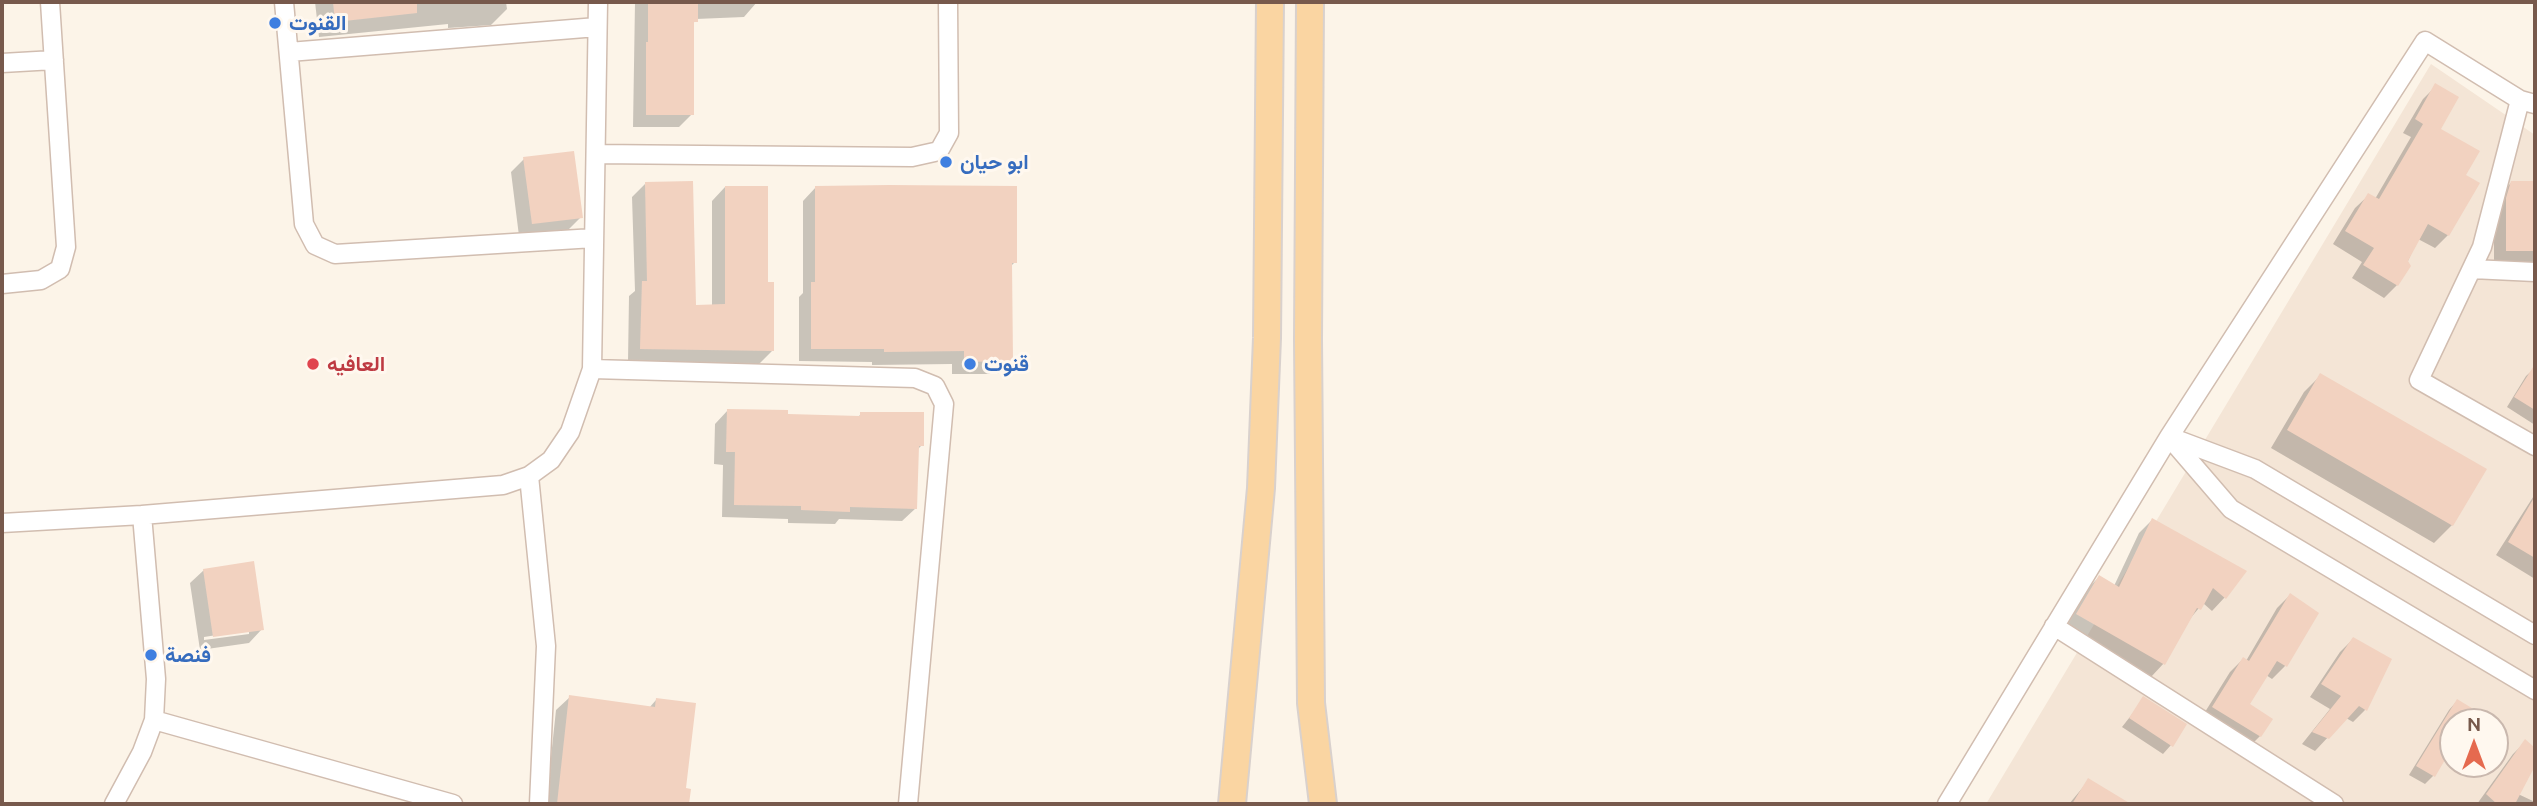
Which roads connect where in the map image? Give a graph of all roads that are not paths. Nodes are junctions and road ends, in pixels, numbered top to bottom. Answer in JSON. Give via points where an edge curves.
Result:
{"nodes":[{"id":1,"x":50,"y":2,"type":"edge"},
{"id":2,"x":284,"y":2,"type":"edge"},
{"id":3,"x":598,"y":2,"type":"edge"},
{"id":4,"x":947,"y":2,"type":"edge"},
{"id":5,"x":1270,"y":2,"type":"edge"},
{"id":6,"x":1310,"y":2,"type":"edge"},
{"id":7,"x":597,"y":27,"type":"junction"},
{"id":8,"x":289,"y":52,"type":"junction"},
{"id":9,"x":54,"y":60,"type":"junction"},
{"id":10,"x":2,"y":63,"type":"edge"},
{"id":11,"x":2528,"y":102,"type":"edge"},
{"id":12,"x":596,"y":154,"type":"junction"},
{"id":13,"x":594,"y":238,"type":"junction"},
{"id":14,"x":2472,"y":269,"type":"junction"},
{"id":15,"x":2535,"y":272,"type":"edge"},
{"id":16,"x":2,"y":284,"type":"edge"},
{"id":17,"x":593,"y":369,"type":"junction"},
{"id":18,"x":2169,"y":437,"type":"junction"},
{"id":19,"x":2535,"y":446,"type":"edge"},
{"id":20,"x":529,"y":476,"type":"junction"},
{"id":21,"x":142,"y":514,"type":"junction"},
{"id":22,"x":2,"y":523,"type":"edge"},
{"id":23,"x":2054,"y":626,"type":"junction"},
{"id":24,"x":2535,"y":635,"type":"edge"},
{"id":25,"x":2535,"y":690,"type":"edge"},
{"id":26,"x":153,"y":720,"type":"junction"},
{"id":27,"x":114,"y":804,"type":"edge"},
{"id":28,"x":453,"y":804,"type":"edge"},
{"id":29,"x":539,"y":804,"type":"edge"},
{"id":30,"x":908,"y":804,"type":"edge"},
{"id":31,"x":1233,"y":804,"type":"edge"},
{"id":32,"x":1323,"y":804,"type":"edge"},
{"id":33,"x":1947,"y":804,"type":"edge"},
{"id":34,"x":2334,"y":804,"type":"edge"}],
"edges":[{"from":1,"to":9,"type":"street"},
{"from":2,"to":8,"type":"street"},
{"from":3,"to":7,"type":"street"},
{"from":4,"to":12,"type":"street","via":[[950,133],[939,151],[912,157]]},
{"from":5,"to":31,"type":"main road","via":[[1261,488]]},
{"from":6,"to":32,"type":"main road","via":[[1311,703]]},
{"from":7,"to":8,"type":"street"},
{"from":7,"to":12,"type":"street"},
{"from":8,"to":13,"type":"street","via":[[304,224],[315,245],[335,254]]},
{"from":9,"to":10,"type":"street"},
{"from":9,"to":16,"type":"street","via":[[66,247],[60,269],[41,280]]},
{"from":11,"to":14,"type":"street"},
{"from":11,"to":18,"type":"street","via":[[2425,41]]},
{"from":12,"to":13,"type":"street"},
{"from":13,"to":17,"type":"street"},
{"from":14,"to":15,"type":"street"},
{"from":14,"to":19,"type":"street","via":[[2419,380]]},
{"from":17,"to":20,"type":"street","via":[[570,432],[551,460]]},
{"from":17,"to":30,"type":"street","via":[[915,378],[935,386],[944,404]]},
{"from":18,"to":23,"type":"street"},
{"from":18,"to":24,"type":"street","via":[[2255,469]]},
{"from":18,"to":25,"type":"street","via":[[2231,509]]},
{"from":20,"to":21,"type":"street","via":[[503,485]]},
{"from":20,"to":29,"type":"street","via":[[546,646]]},
{"from":21,"to":22,"type":"street"},
{"from":21,"to":26,"type":"street","via":[[156,679]]},
{"from":23,"to":33,"type":"street"},
{"from":23,"to":34,"type":"street"},
{"from":26,"to":27,"type":"street"},
{"from":26,"to":28,"type":"street"}]}
